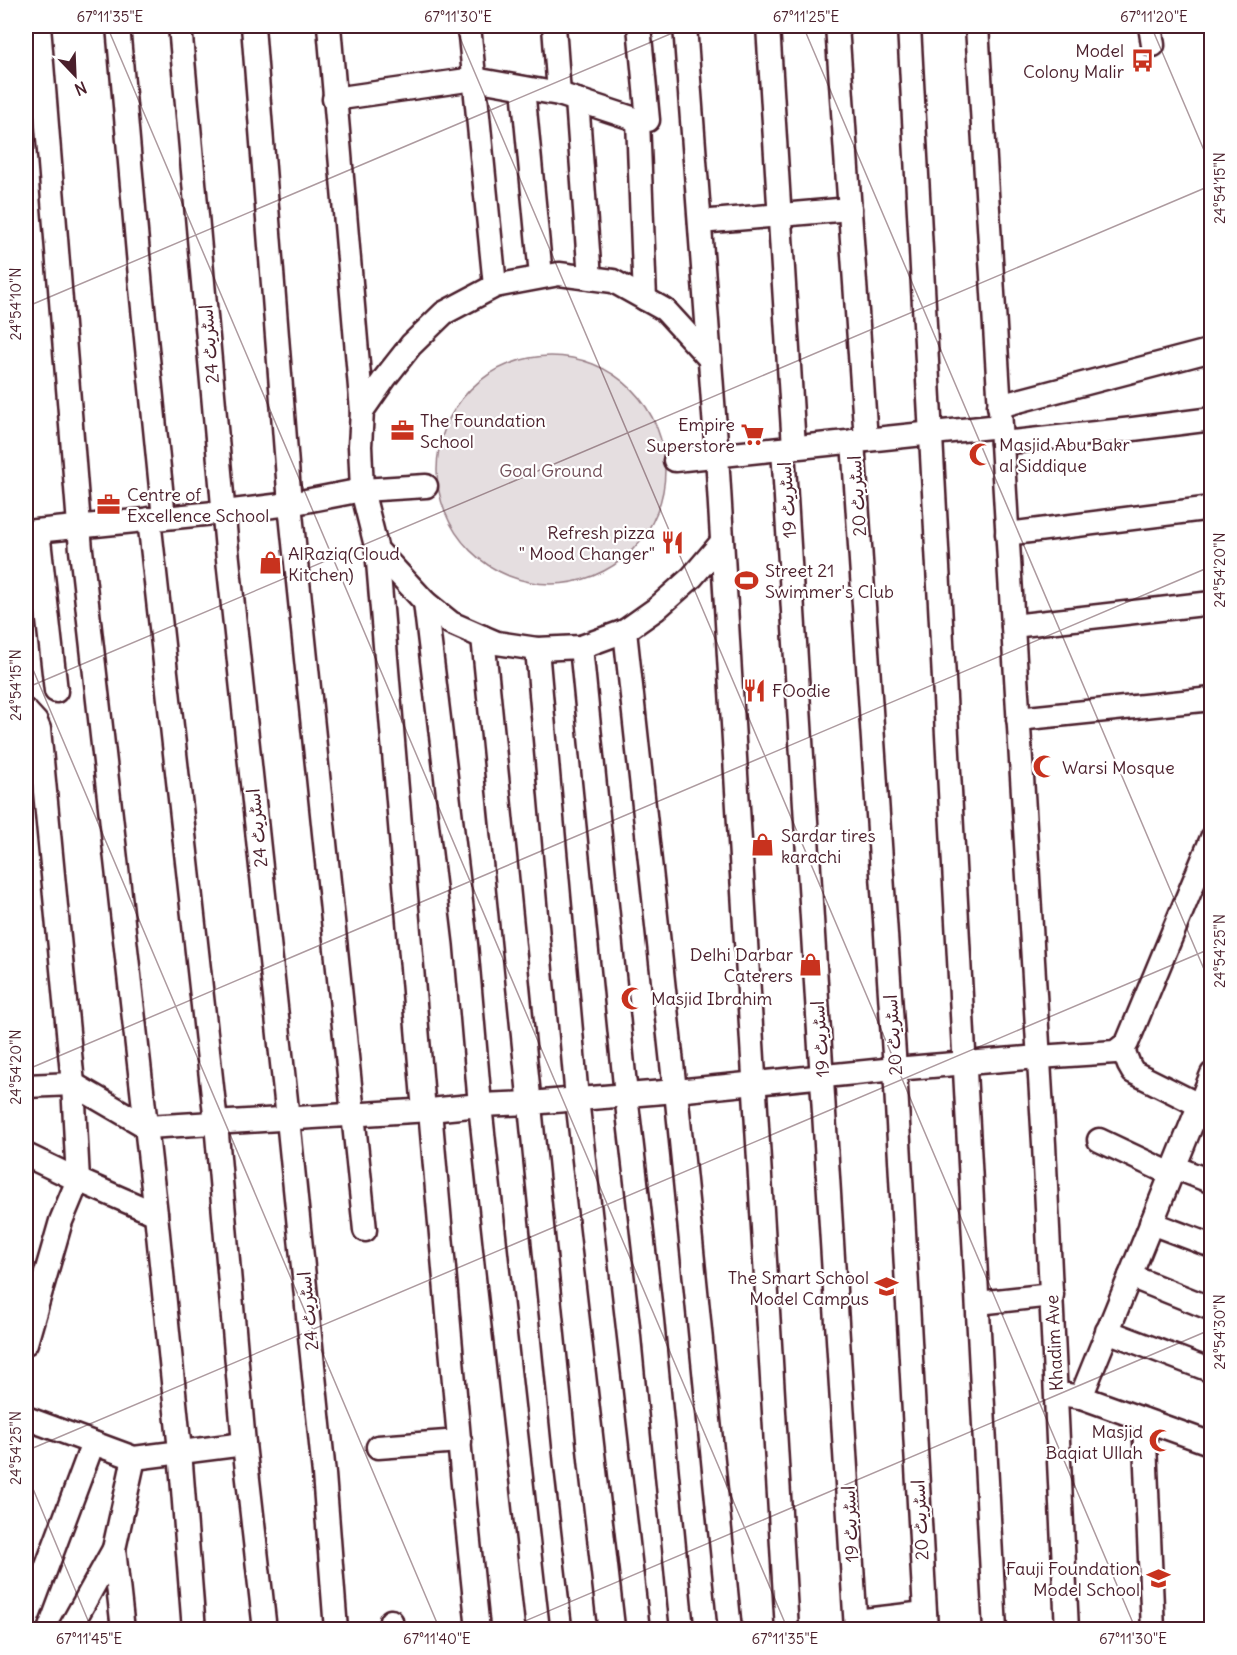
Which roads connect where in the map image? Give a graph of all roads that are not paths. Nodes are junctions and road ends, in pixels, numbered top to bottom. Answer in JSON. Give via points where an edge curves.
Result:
{"nodes":[{"id":1,"x":39,"y":26,"type":"edge"},
{"id":2,"x":118,"y":26,"type":"edge"},
{"id":3,"x":180,"y":26,"type":"edge"},
{"id":4,"x":253,"y":26,"type":"edge"},
{"id":5,"x":329,"y":26,"type":"edge"},
{"id":6,"x":469,"y":26,"type":"edge"},
{"id":7,"x":554,"y":26,"type":"edge"},
{"id":8,"x":639,"y":26,"type":"edge"},
{"id":9,"x":685,"y":26,"type":"edge"},
{"id":10,"x":768,"y":26,"type":"edge"},
{"id":11,"x":837,"y":26,"type":"edge"},
{"id":12,"x":909,"y":26,"type":"edge"},
{"id":13,"x":977,"y":26,"type":"edge"},
{"id":14,"x":474,"y":79,"type":"junction"},
{"id":15,"x":523,"y":87,"type":"junction"},
{"id":16,"x":568,"y":97,"type":"junction"},
{"id":17,"x":334,"y":99,"type":"junction"},
{"id":18,"x":638,"y":120,"type":"junction"},
{"id":19,"x":850,"y":209,"type":"junction"},
{"id":20,"x":780,"y":216,"type":"junction"},
{"id":21,"x":700,"y":222,"type":"junction"},
{"id":22,"x":541,"y":276,"type":"junction"},
{"id":23,"x":590,"y":278,"type":"junction"},
{"id":24,"x":495,"y":286,"type":"junction"},
{"id":25,"x":645,"y":299,"type":"junction"},
{"id":26,"x":1212,"y":350,"type":"edge"},
{"id":27,"x":710,"y":359,"type":"junction"},
{"id":28,"x":362,"y":411,"type":"junction"},
{"id":29,"x":1212,"y":419,"type":"edge"},
{"id":30,"x":1000,"y":425,"type":"junction"},
{"id":31,"x":932,"y":433,"type":"junction"},
{"id":32,"x":859,"y":441,"type":"junction"},
{"id":33,"x":789,"y":448,"type":"junction"},
{"id":34,"x":717,"y":456,"type":"junction"},
{"id":35,"x":675,"y":460,"type":"dead end"},
{"id":36,"x":426,"y":486,"type":"dead end"},
{"id":37,"x":362,"y":490,"type":"junction"},
{"id":38,"x":290,"y":504,"type":"junction"},
{"id":39,"x":1212,"y":508,"type":"edge"},
{"id":40,"x":224,"y":512,"type":"junction"},
{"id":41,"x":156,"y":519,"type":"junction"},
{"id":42,"x":79,"y":527,"type":"junction"},
{"id":43,"x":32,"y":531,"type":"edge"},
{"id":44,"x":1007,"y":534,"type":"junction"},
{"id":45,"x":722,"y":542,"type":"junction"},
{"id":46,"x":377,"y":550,"type":"junction"},
{"id":47,"x":425,"y":602,"type":"junction"},
{"id":48,"x":1212,"y":603,"type":"edge"},
{"id":49,"x":1013,"y":626,"type":"junction"},
{"id":50,"x":626,"y":631,"type":"junction"},
{"id":51,"x":483,"y":637,"type":"junction"},
{"id":52,"x":581,"y":647,"type":"junction"},
{"id":53,"x":537,"y":649,"type":"junction"},
{"id":54,"x":56,"y":691,"type":"dead end"},
{"id":55,"x":1212,"y":699,"type":"edge"},
{"id":56,"x":26,"y":711,"type":"edge"},
{"id":57,"x":1018,"y":719,"type":"junction"},
{"id":58,"x":1212,"y":838,"type":"edge"},
{"id":59,"x":1122,"y":1047,"type":"junction"},
{"id":60,"x":1038,"y":1057,"type":"junction"},
{"id":61,"x":966,"y":1064,"type":"junction"},
{"id":62,"x":895,"y":1069,"type":"junction"},
{"id":63,"x":1212,"y":1074,"type":"edge"},
{"id":64,"x":823,"y":1077,"type":"junction"},
{"id":65,"x":73,"y":1084,"type":"junction"},
{"id":66,"x":754,"y":1084,"type":"junction"},
{"id":67,"x":26,"y":1086,"type":"edge"},
{"id":68,"x":676,"y":1091,"type":"junction"},
{"id":69,"x":626,"y":1095,"type":"junction"},
{"id":70,"x":577,"y":1099,"type":"junction"},
{"id":71,"x":530,"y":1103,"type":"junction"},
{"id":72,"x":480,"y":1105,"type":"junction"},
{"id":73,"x":427,"y":1111,"type":"junction"},
{"id":74,"x":1202,"y":1112,"type":"edge"},
{"id":75,"x":353,"y":1115,"type":"junction"},
{"id":76,"x":288,"y":1119,"type":"junction"},
{"id":77,"x":216,"y":1122,"type":"junction"},
{"id":78,"x":147,"y":1127,"type":"junction"},
{"id":79,"x":1099,"y":1140,"type":"dead end"},
{"id":80,"x":26,"y":1155,"type":"edge"},
{"id":81,"x":1172,"y":1171,"type":"junction"},
{"id":82,"x":78,"y":1180,"type":"junction"},
{"id":83,"x":1212,"y":1182,"type":"edge"},
{"id":84,"x":156,"y":1214,"type":"junction"},
{"id":85,"x":1151,"y":1223,"type":"junction"},
{"id":86,"x":365,"y":1230,"type":"dead end"},
{"id":87,"x":1212,"y":1246,"type":"edge"},
{"id":88,"x":1130,"y":1276,"type":"junction"},
{"id":89,"x":1052,"y":1295,"type":"junction"},
{"id":90,"x":978,"y":1303,"type":"junction"},
{"id":91,"x":1212,"y":1309,"type":"edge"},
{"id":92,"x":1107,"y":1331,"type":"junction"},
{"id":93,"x":26,"y":1342,"type":"edge"},
{"id":94,"x":1212,"y":1371,"type":"edge"},
{"id":95,"x":1057,"y":1393,"type":"junction"},
{"id":96,"x":1081,"y":1397,"type":"junction"},
{"id":97,"x":26,"y":1418,"type":"edge"},
{"id":98,"x":1144,"y":1420,"type":"junction"},
{"id":99,"x":460,"y":1441,"type":"junction"},
{"id":100,"x":1211,"y":1441,"type":"edge"},
{"id":101,"x":93,"y":1443,"type":"junction"},
{"id":102,"x":244,"y":1444,"type":"junction"},
{"id":103,"x":378,"y":1447,"type":"dead end"},
{"id":104,"x":180,"y":1451,"type":"junction"},
{"id":105,"x":134,"y":1458,"type":"junction"},
{"id":106,"x":114,"y":1549,"type":"junction"},
{"id":107,"x":926,"y":1621,"type":"edge"},
{"id":108,"x":26,"y":1622,"type":"edge"},
{"id":109,"x":856,"y":1625,"type":"edge"},
{"id":110,"x":69,"y":1629,"type":"edge"},
{"id":111,"x":123,"y":1629,"type":"edge"},
{"id":112,"x":194,"y":1629,"type":"edge"},
{"id":113,"x":265,"y":1629,"type":"edge"},
{"id":114,"x":336,"y":1629,"type":"edge"},
{"id":115,"x":478,"y":1629,"type":"edge"},
{"id":116,"x":538,"y":1629,"type":"edge"},
{"id":117,"x":585,"y":1629,"type":"edge"},
{"id":118,"x":638,"y":1629,"type":"edge"},
{"id":119,"x":682,"y":1629,"type":"edge"},
{"id":120,"x":730,"y":1629,"type":"edge"},
{"id":121,"x":787,"y":1629,"type":"edge"},
{"id":122,"x":995,"y":1629,"type":"edge"},
{"id":123,"x":1067,"y":1629,"type":"edge"},
{"id":124,"x":1153,"y":1629,"type":"edge"}],
"edges":[{"from":1,"to":42,"type":"street"},
{"from":2,"to":41,"type":"street"},
{"from":3,"to":40,"type":"street","name":"اسٹریٹ 24"},
{"from":4,"to":38,"type":"street"},
{"from":5,"to":17,"type":"street"},
{"from":6,"to":14,"type":"street"},
{"from":7,"to":16,"type":"street"},
{"from":8,"to":18,"type":"street","via":[[648,120]]},
{"from":9,"to":21,"type":"street"},
{"from":10,"to":20,"type":"street","name":"اسٹریٹ 19"},
{"from":11,"to":19,"type":"street","name":"اسٹریٹ 20"},
{"from":12,"to":31,"type":"street"},
{"from":13,"to":30,"type":"street","name":"Khadim Ave"},
{"from":14,"to":15,"type":"street"},
{"from":14,"to":17,"type":"street"},
{"from":14,"to":24,"type":"street"},
{"from":15,"to":16,"type":"street"},
{"from":15,"to":22,"type":"street"},
{"from":16,"to":18,"type":"street"},
{"from":16,"to":23,"type":"street"},
{"from":17,"to":28,"type":"street"},
{"from":18,"to":25,"type":"street"},
{"from":19,"to":20,"type":"street"},
{"from":19,"to":32,"type":"street","name":"اسٹریٹ 20"},
{"from":20,"to":21,"type":"street"},
{"from":20,"to":33,"type":"street","name":"اسٹریٹ 19"},
{"from":21,"to":27,"type":"street"},
{"from":22,"to":23,"type":"street"},
{"from":22,"to":24,"type":"street"},
{"from":23,"to":25,"type":"street","via":[[614,281]]},
{"from":24,"to":28,"type":"street","via":[[444,313],[411,345]]},
{"from":25,"to":27,"type":"street","via":[[665,310]]},
{"from":26,"to":30,"type":"street"},
{"from":27,"to":34,"type":"street"},
{"from":28,"to":37,"type":"street"},
{"from":29,"to":30,"type":"street","via":[[1133,429]]},
{"from":30,"to":31,"type":"street"},
{"from":30,"to":44,"type":"street","name":"Khadim Ave"},
{"from":31,"to":32,"type":"street"},
{"from":31,"to":61,"type":"street"},
{"from":32,"to":33,"type":"street"},
{"from":32,"to":62,"type":"street","name":"اسٹریٹ 20"},
{"from":33,"to":34,"type":"street"},
{"from":33,"to":64,"type":"street","name":"اسٹریٹ 19"},
{"from":34,"to":35,"type":"street"},
{"from":34,"to":45,"type":"street"},
{"from":36,"to":37,"type":"street"},
{"from":37,"to":38,"type":"street"},
{"from":37,"to":46,"type":"street"},
{"from":38,"to":40,"type":"street"},
{"from":38,"to":75,"type":"street"},
{"from":39,"to":44,"type":"street"},
{"from":40,"to":41,"type":"street"},
{"from":40,"to":76,"type":"street","name":"اسٹریٹ 24"},
{"from":41,"to":42,"type":"street"},
{"from":41,"to":77,"type":"street"},
{"from":42,"to":43,"type":"street"},
{"from":42,"to":78,"type":"street"},
{"from":43,"to":54,"type":"street"},
{"from":44,"to":49,"type":"street","name":"Khadim Ave"},
{"from":45,"to":50,"type":"street","via":[[692,577]]},
{"from":45,"to":66,"type":"street"},
{"from":46,"to":47,"type":"street"},
{"from":46,"to":73,"type":"street"},
{"from":47,"to":51,"type":"street","via":[[452,623]]},
{"from":47,"to":72,"type":"street","via":[[466,944]]},
{"from":48,"to":49,"type":"street"},
{"from":49,"to":57,"type":"street","name":"Khadim Ave"},
{"from":50,"to":52,"type":"street"},
{"from":50,"to":68,"type":"street"},
{"from":51,"to":53,"type":"street"},
{"from":51,"to":71,"type":"street"},
{"from":52,"to":53,"type":"street"},
{"from":52,"to":69,"type":"street"},
{"from":53,"to":70,"type":"street"},
{"from":55,"to":57,"type":"street"},
{"from":56,"to":65,"type":"street","via":[[39,729]]},
{"from":57,"to":60,"type":"street","name":"Khadim Ave"},
{"from":58,"to":59,"type":"street","via":[[1127,1043]]},
{"from":59,"to":60,"type":"street","via":[[1114,1052]]},
{"from":59,"to":74,"type":"street","via":[[1133,1071]]},
{"from":60,"to":61,"type":"street"},
{"from":60,"to":89,"type":"street","name":"Khadim Ave"},
{"from":61,"to":62,"type":"street"},
{"from":61,"to":90,"type":"street"},
{"from":62,"to":64,"type":"street"},
{"from":62,"to":107,"type":"street","name":"اسٹریٹ 20"},
{"from":63,"to":74,"type":"street"},
{"from":64,"to":66,"type":"street"},
{"from":64,"to":109,"type":"street","name":"اسٹریٹ 19"},
{"from":65,"to":67,"type":"street"},
{"from":65,"to":78,"type":"street"},
{"from":65,"to":82,"type":"street"},
{"from":66,"to":68,"type":"street"},
{"from":66,"to":121,"type":"street"},
{"from":68,"to":69,"type":"street"},
{"from":68,"to":120,"type":"street"},
{"from":69,"to":70,"type":"street"},
{"from":69,"to":119,"type":"street"},
{"from":70,"to":71,"type":"street"},
{"from":70,"to":118,"type":"street"},
{"from":71,"to":72,"type":"street"},
{"from":71,"to":117,"type":"street"},
{"from":72,"to":73,"type":"street"},
{"from":72,"to":116,"type":"street"},
{"from":73,"to":75,"type":"street"},
{"from":73,"to":99,"type":"street"},
{"from":74,"to":81,"type":"street"},
{"from":75,"to":76,"type":"street"},
{"from":75,"to":86,"type":"street"},
{"from":76,"to":77,"type":"street"},
{"from":76,"to":114,"type":"street","name":"اسٹریٹ 24"},
{"from":77,"to":78,"type":"street"},
{"from":77,"to":102,"type":"street"},
{"from":78,"to":84,"type":"street"},
{"from":79,"to":81,"type":"street"},
{"from":80,"to":82,"type":"street"},
{"from":81,"to":83,"type":"street"},
{"from":81,"to":85,"type":"street"},
{"from":82,"to":84,"type":"street"},
{"from":82,"to":93,"type":"street"},
{"from":84,"to":104,"type":"street"},
{"from":85,"to":87,"type":"street"},
{"from":85,"to":88,"type":"street"},
{"from":88,"to":91,"type":"street"},
{"from":88,"to":92,"type":"street"},
{"from":89,"to":90,"type":"street"},
{"from":89,"to":95,"type":"street","name":"Khadim Ave"},
{"from":90,"to":122,"type":"street"},
{"from":92,"to":94,"type":"street"},
{"from":92,"to":96,"type":"street"},
{"from":95,"to":96,"type":"street"},
{"from":95,"to":123,"type":"street","name":"Khadim Ave"},
{"from":96,"to":98,"type":"street"},
{"from":97,"to":101,"type":"street"},
{"from":98,"to":100,"type":"street"},
{"from":98,"to":124,"type":"street"},
{"from":99,"to":103,"type":"street"},
{"from":99,"to":115,"type":"street"},
{"from":101,"to":105,"type":"street"},
{"from":101,"to":108,"type":"street"},
{"from":102,"to":104,"type":"street"},
{"from":102,"to":113,"type":"street"},
{"from":104,"to":105,"type":"street"},
{"from":104,"to":112,"type":"street"},
{"from":105,"to":106,"type":"street"},
{"from":106,"to":110,"type":"street"},
{"from":106,"to":111,"type":"street"},
{"from":107,"to":109,"type":"street"}]}
